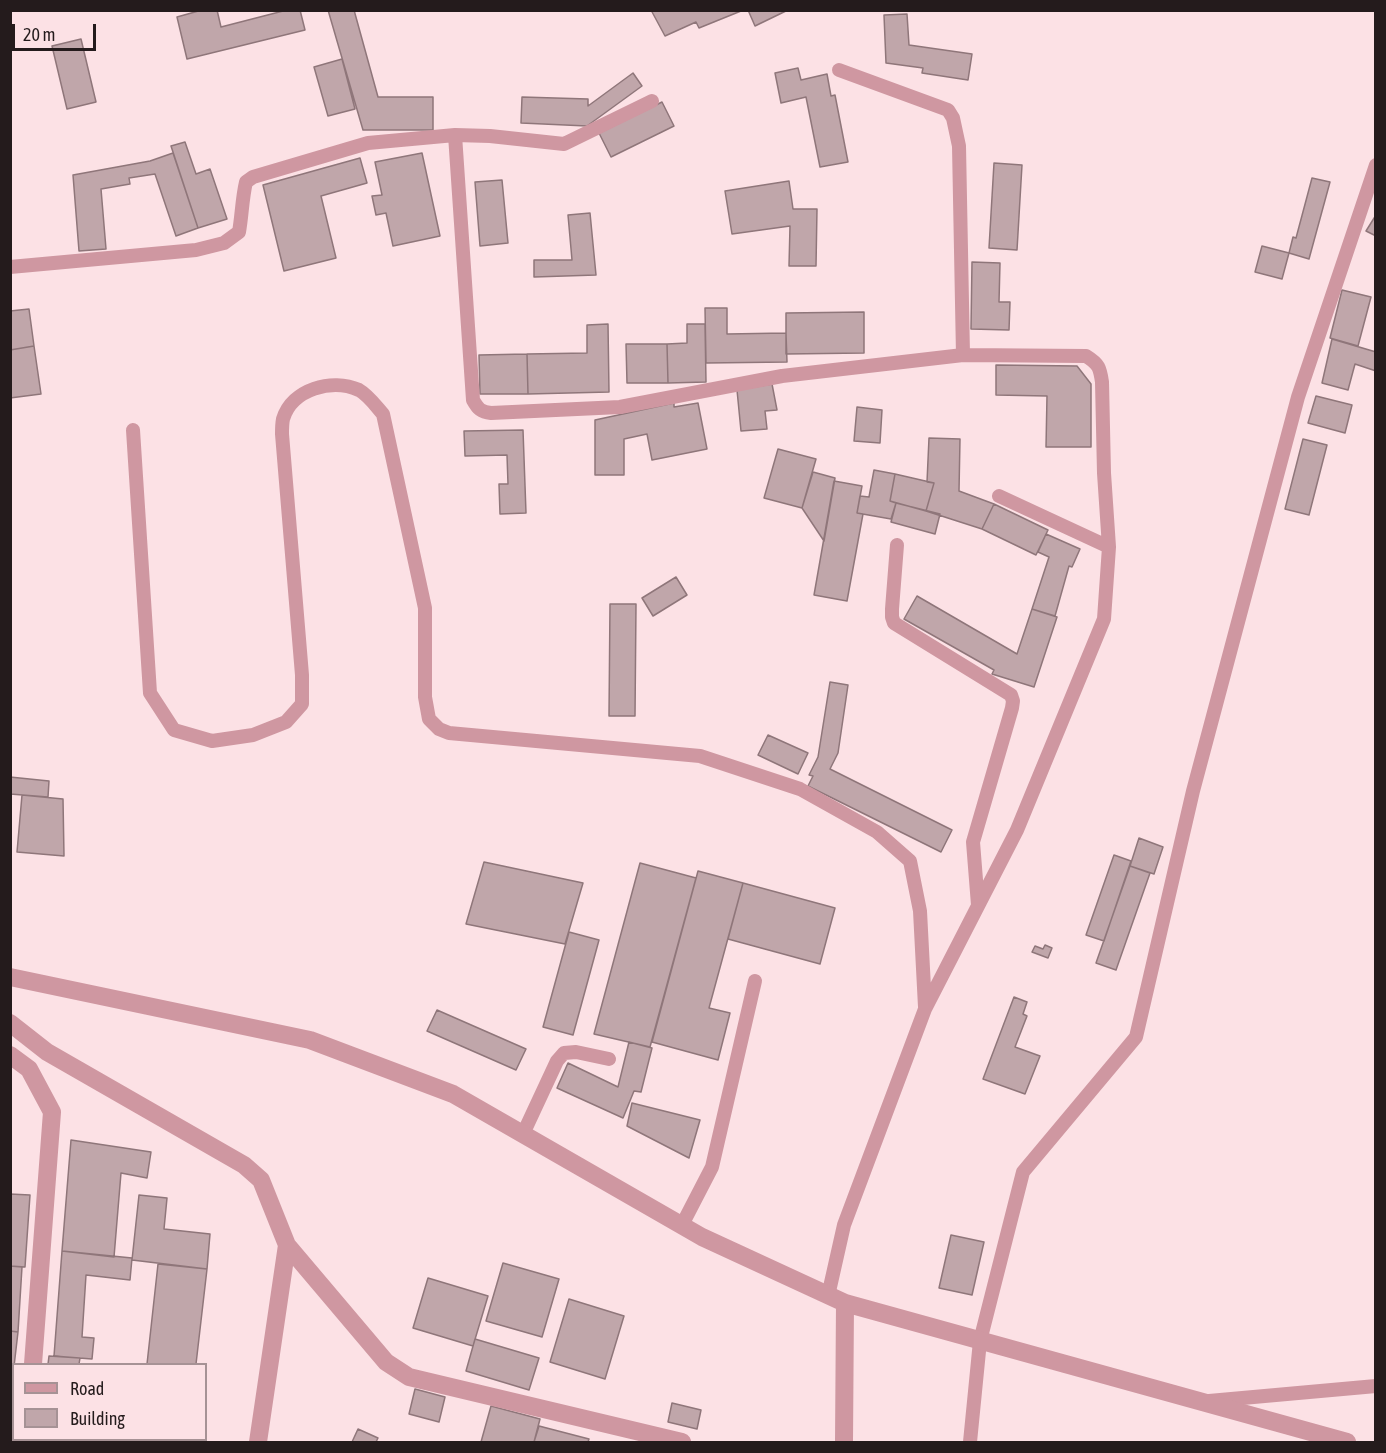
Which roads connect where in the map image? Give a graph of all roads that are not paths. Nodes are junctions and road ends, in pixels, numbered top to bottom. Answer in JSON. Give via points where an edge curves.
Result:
{"nodes":[{"id":1,"x":839,"y":70,"type":"dead end"},
{"id":2,"x":652,"y":101,"type":"dead end"},
{"id":3,"x":455,"y":135,"type":"junction"},
{"id":4,"x":1376,"y":165,"type":"edge"},
{"id":5,"x":10,"y":267,"type":"edge"},
{"id":6,"x":963,"y":355,"type":"junction"},
{"id":7,"x":134,"y":430,"type":"dead end"},
{"id":8,"x":999,"y":496,"type":"dead end"},
{"id":9,"x":897,"y":545,"type":"dead end"},
{"id":10,"x":1109,"y":547,"type":"junction"},
{"id":11,"x":978,"y":907,"type":"junction"},
{"id":12,"x":10,"y":977,"type":"edge"},
{"id":13,"x":755,"y":981,"type":"dead end"},
{"id":14,"x":925,"y":1010,"type":"junction"},
{"id":15,"x":10,"y":1023,"type":"edge"},
{"id":16,"x":10,"y":1055,"type":"edge"},
{"id":17,"x":609,"y":1059,"type":"dead end"},
{"id":18,"x":524,"y":1134,"type":"junction"},
{"id":19,"x":682,"y":1226,"type":"junction"},
{"id":20,"x":287,"y":1245,"type":"junction"},
{"id":21,"x":828,"y":1296,"type":"junction"},
{"id":22,"x":845,"y":1304,"type":"junction"},
{"id":23,"x":980,"y":1341,"type":"junction"},
{"id":24,"x":33,"y":1363,"type":"edge"},
{"id":25,"x":1376,"y":1386,"type":"edge"},
{"id":26,"x":1201,"y":1402,"type":"junction"},
{"id":27,"x":258,"y":1443,"type":"edge"},
{"id":28,"x":682,"y":1443,"type":"edge"},
{"id":29,"x":844,"y":1443,"type":"edge"},
{"id":30,"x":970,"y":1443,"type":"edge"},
{"id":31,"x":1347,"y":1443,"type":"edge"}],
"edges":[{"from":1,"to":6,"type":"lane","via":[[948,110],[953,118],[959,146]]},
{"from":2,"to":3,"type":"lane","via":[[564,144]]},
{"from":3,"to":5,"type":"lane","via":[[368,143],[253,177],[246,182],[239,232],[224,243],[196,250]]},
{"from":3,"to":6,"type":"lane","via":[[473,400],[482,412],[620,407],[782,376]]},
{"from":4,"to":23,"type":"lane","via":[[1298,397],[1193,791],[1136,1037],[1023,1173]]},
{"from":6,"to":10,"type":"lane","via":[[1086,356],[1100,368]]},
{"from":7,"to":14,"type":"lane","via":[[150,693],[174,730],[212,741],[254,735],[286,722],[302,704],[284,419],[292,403],[308,391],[327,385],[362,391],[383,414],[425,608],[425,697],[429,719],[449,733],[700,756],[800,789],[877,832],[910,861],[920,911]]},
{"from":8,"to":10,"type":"lane"},
{"from":9,"to":11,"type":"lane","via":[[894,623],[1011,695],[1013,701],[973,842]]},
{"from":10,"to":11,"type":"lane","via":[[1104,619],[1017,830]]},
{"from":11,"to":14,"type":"lane"},
{"from":12,"to":18,"type":"street","via":[[310,1040],[453,1094]]},
{"from":13,"to":19,"type":"lane","via":[[712,1167]]},
{"from":14,"to":21,"type":"lane","via":[[844,1226]]},
{"from":15,"to":20,"type":"street","via":[[47,1052],[244,1165],[261,1180]]},
{"from":16,"to":24,"type":"street","via":[[29,1069],[52,1112]]},
{"from":17,"to":18,"type":"lane","via":[[564,1053],[557,1060]]},
{"from":18,"to":19,"type":"street"},
{"from":19,"to":21,"type":"street"},
{"from":20,"to":27,"type":"street"},
{"from":20,"to":28,"type":"street","via":[[386,1362],[410,1377]]},
{"from":21,"to":22,"type":"street"},
{"from":22,"to":23,"type":"street"},
{"from":22,"to":29,"type":"street"},
{"from":23,"to":26,"type":"street"},
{"from":23,"to":30,"type":"lane"},
{"from":25,"to":26,"type":"lane"},
{"from":26,"to":31,"type":"street"}]}
